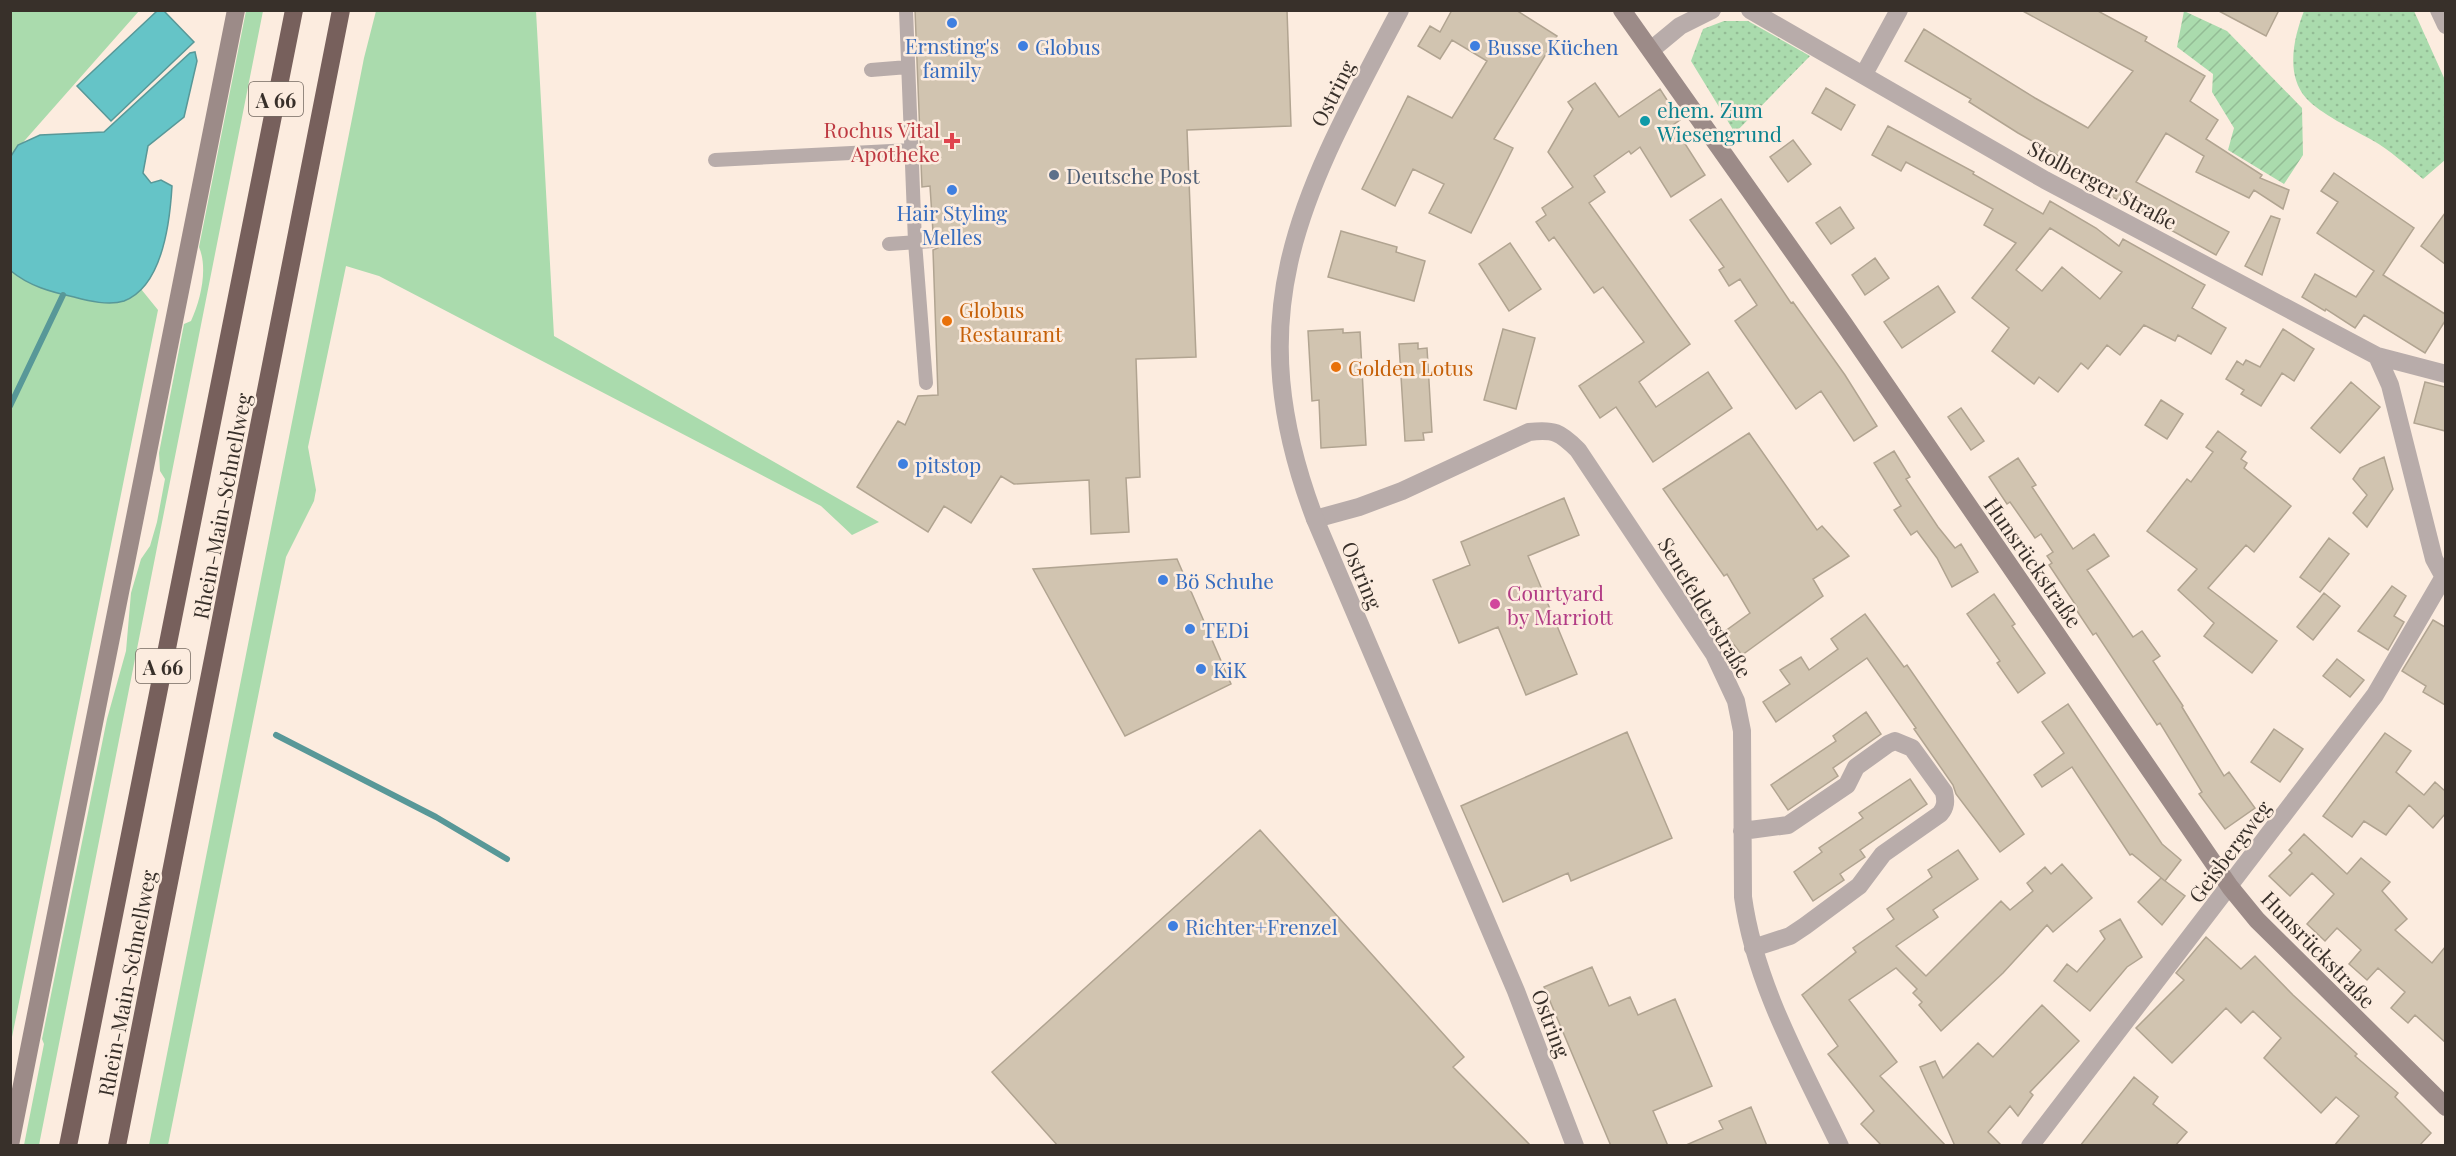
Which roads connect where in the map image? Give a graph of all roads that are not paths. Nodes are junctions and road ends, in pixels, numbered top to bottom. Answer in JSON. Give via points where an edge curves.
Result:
{"nodes":[{"id":1,"x":236,"y":10,"type":"edge"},
{"id":2,"x":294,"y":10,"type":"edge"},
{"id":3,"x":906,"y":10,"type":"edge"},
{"id":4,"x":1400,"y":10,"type":"edge"},
{"id":5,"x":1622,"y":10,"type":"edge"},
{"id":6,"x":1712,"y":10,"type":"edge"},
{"id":7,"x":1750,"y":10,"type":"edge"},
{"id":8,"x":1899,"y":10,"type":"edge"},
{"id":9,"x":2439,"y":10,"type":"edge"},
{"id":10,"x":342,"y":13,"type":"edge"},
{"id":11,"x":2445,"y":24,"type":"edge"},
{"id":12,"x":1651,"y":50,"type":"junction"},
{"id":13,"x":908,"y":67,"type":"junction"},
{"id":14,"x":871,"y":70,"type":"dead end"},
{"id":15,"x":1864,"y":74,"type":"junction"},
{"id":16,"x":910,"y":150,"type":"junction"},
{"id":17,"x":715,"y":160,"type":"dead end"},
{"id":18,"x":933,"y":241,"type":"dead end"},
{"id":19,"x":915,"y":242,"type":"junction"},
{"id":20,"x":889,"y":244,"type":"dead end"},
{"id":21,"x":2378,"y":356,"type":"junction"},
{"id":22,"x":2445,"y":374,"type":"edge"},
{"id":23,"x":926,"y":383,"type":"dead end"},
{"id":24,"x":1315,"y":519,"type":"junction"},
{"id":25,"x":2444,"y":577,"type":"edge"},
{"id":26,"x":1742,"y":831,"type":"junction"},
{"id":27,"x":2230,"y":887,"type":"junction"},
{"id":28,"x":1753,"y":948,"type":"junction"},
{"id":29,"x":2445,"y":1107,"type":"edge"},
{"id":30,"x":10,"y":1146,"type":"edge"},
{"id":31,"x":68,"y":1146,"type":"edge"},
{"id":32,"x":117,"y":1146,"type":"edge"},
{"id":33,"x":1575,"y":1146,"type":"edge"},
{"id":34,"x":1840,"y":1146,"type":"edge"},
{"id":35,"x":2030,"y":1146,"type":"edge"}],
"edges":[{"from":1,"to":30,"type":"main road"},
{"from":2,"to":31,"type":"highway","number":"A 66"},
{"from":3,"to":13,"type":"street"},
{"from":4,"to":24,"type":"street","name":"Ostring","via":[[1309,190],[1283,290],[1279,324],[1281,392],[1294,460]]},
{"from":5,"to":12,"type":"main road","name":"Hunsrückstraße"},
{"from":6,"to":12,"type":"street","via":[[1680,26]]},
{"from":7,"to":15,"type":"street","name":"Stolberger Straße"},
{"from":8,"to":15,"type":"street"},
{"from":9,"to":11,"type":"street"},
{"from":10,"to":32,"type":"highway","name":"Rhein-Main-Schnellweg","number":"A 66"},
{"from":12,"to":27,"type":"main road","name":"Hunsrückstraße"},
{"from":13,"to":14,"type":"street"},
{"from":13,"to":16,"type":"street"},
{"from":15,"to":21,"type":"street","name":"Stolberger Straße","via":[[2045,180]]},
{"from":16,"to":17,"type":"street"},
{"from":16,"to":19,"type":"street"},
{"from":18,"to":19,"type":"street"},
{"from":19,"to":20,"type":"street"},
{"from":19,"to":23,"type":"street"},
{"from":21,"to":22,"type":"street","name":"Stolberger Straße"},
{"from":21,"to":25,"type":"street","via":[[2390,385],[2416,492]]},
{"from":24,"to":26,"type":"street","name":"Senefelderstraße","via":[[1402,491],[1529,432],[1549,430],[1568,440],[1622,513],[1729,683],[1742,720]]},
{"from":24,"to":33,"type":"street","name":"Ostring","via":[[1516,991]]},
{"from":25,"to":27,"type":"street","name":"Geisbergweg","via":[[2375,694]]},
{"from":26,"to":28,"type":"street","name":"Senefelderstraße","via":[[1743,897]]},
{"from":26,"to":28,"type":"street","via":[[1788,825],[1847,784],[1856,766],[1895,741],[1912,748],[1944,792],[1945,805],[1940,814],[1883,854],[1859,886],[1790,936]]},
{"from":27,"to":29,"type":"main road","name":"Hunsrückstraße","via":[[2257,920]]},
{"from":27,"to":35,"type":"street","name":"Geisbergweg"},
{"from":28,"to":34,"type":"street","name":"Senefelderstraße","via":[[1762,976]]}]}
